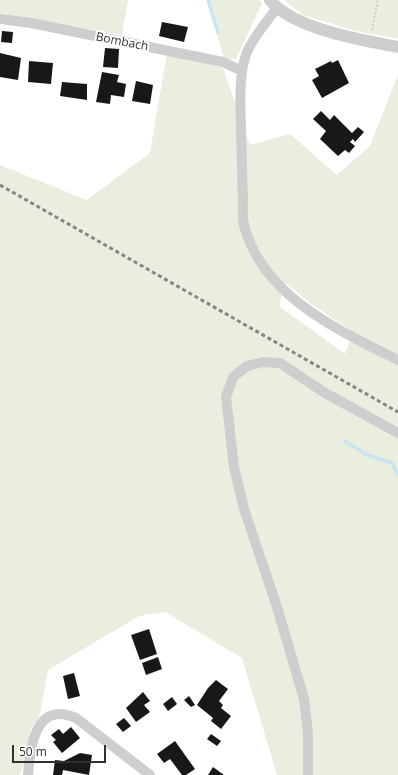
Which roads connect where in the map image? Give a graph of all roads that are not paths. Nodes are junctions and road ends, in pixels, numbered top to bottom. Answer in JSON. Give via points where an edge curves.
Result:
{"nodes":[{"id":1,"x":274,"y":4,"type":"edge"},
{"id":2,"x":0,"y":19,"type":"edge"},
{"id":3,"x":398,"y":47,"type":"edge"},
{"id":4,"x":242,"y":71,"type":"junction"},
{"id":5,"x":398,"y":360,"type":"edge"},
{"id":6,"x":398,"y":434,"type":"edge"},
{"id":7,"x":28,"y":775,"type":"edge"},
{"id":8,"x":150,"y":775,"type":"edge"},
{"id":9,"x":308,"y":775,"type":"edge"}],
"edges":[{"from":1,"to":3,"type":"street","via":[[303,22],[330,32]]},
{"from":1,"to":4,"type":"street","via":[[248,49]]},
{"from":2,"to":4,"type":"street","name":"Bombach","via":[[223,62]]},
{"from":4,"to":5,"type":"street","via":[[243,216],[250,245],[260,263],[305,308],[335,329]]},
{"from":6,"to":9,"type":"street","via":[[325,393],[280,363],[263,362],[248,366],[233,377],[226,397],[234,467],[244,509],[304,699],[308,734]]},
{"from":7,"to":8,"type":"street","via":[[34,735],[40,724],[52,715],[66,714],[76,718]]}]}
